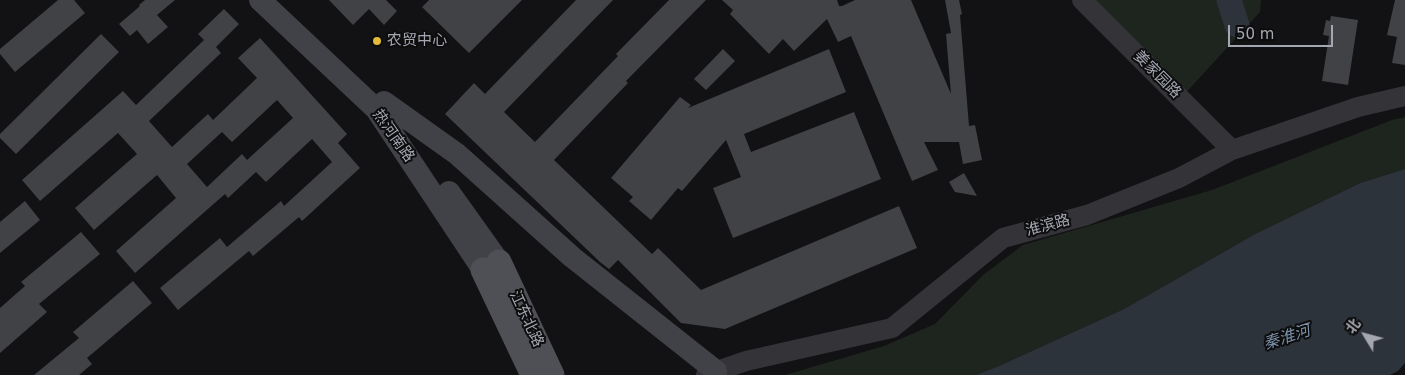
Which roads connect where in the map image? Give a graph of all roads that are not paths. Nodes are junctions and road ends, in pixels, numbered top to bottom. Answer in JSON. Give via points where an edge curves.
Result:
{"nodes":[{"id":1,"x":260,"y":0,"type":"edge"},
{"id":2,"x":277,"y":0,"type":"edge"},
{"id":3,"x":1082,"y":0,"type":"edge"},
{"id":4,"x":1405,"y":96,"type":"edge"},
{"id":5,"x":384,"y":102,"type":"junction"},
{"id":6,"x":1232,"y":150,"type":"junction"},
{"id":7,"x":491,"y":266,"type":"junction"},
{"id":8,"x":711,"y":373,"type":"edge"},
{"id":9,"x":533,"y":375,"type":"edge"},
{"id":10,"x":552,"y":375,"type":"edge"}],
"edges":[{"from":1,"to":7,"type":"main road","name":"热河南路","via":[[376,109]]},
{"from":2,"to":5,"type":"main road","name":"热河南路"},
{"from":3,"to":6,"type":"street","name":"姜家园路"},
{"from":4,"to":6,"type":"street","name":"淮滨路","via":[[1358,107]]},
{"from":5,"to":7,"type":"main road","name":"热河南路"},
{"from":5,"to":8,"type":"main road","via":[[457,154],[572,257]]},
{"from":6,"to":8,"type":"street","name":"淮滨路","via":[[1178,178],[1087,215],[1003,238],[892,328],[746,361]]},
{"from":7,"to":9,"type":"main road","name":"江东北路"},
{"from":7,"to":10,"type":"main road","name":"江东北路"}]}
